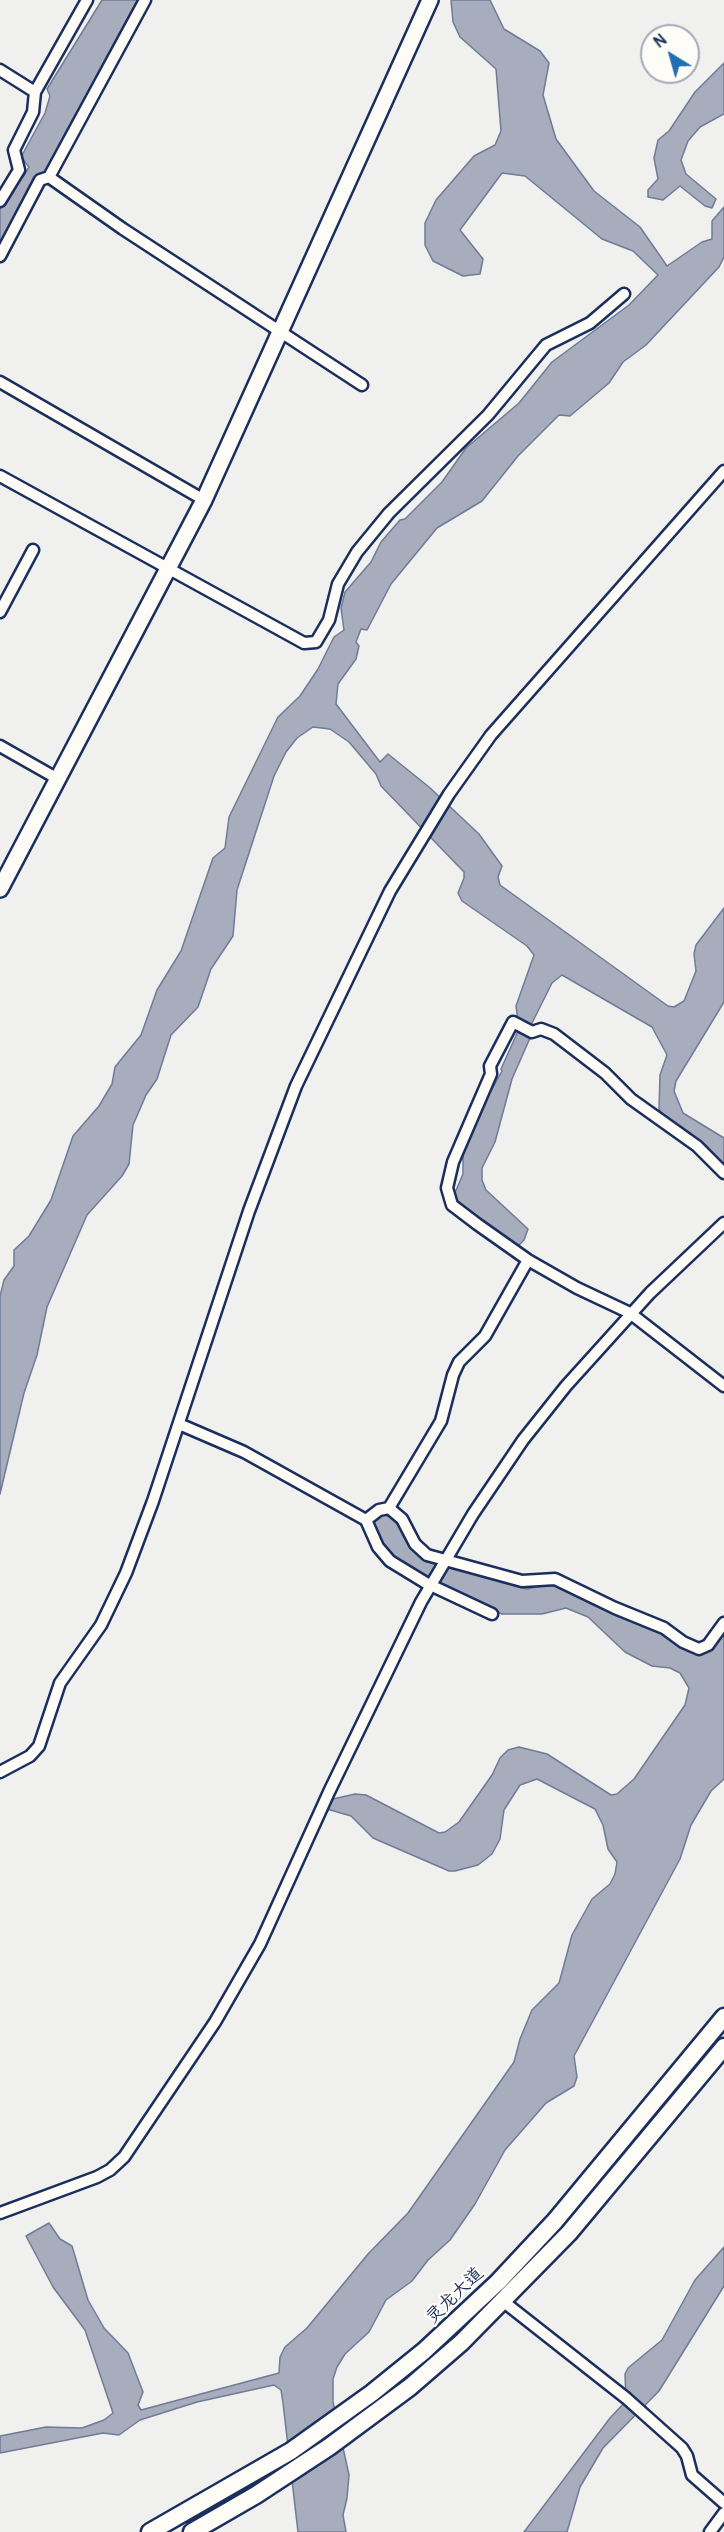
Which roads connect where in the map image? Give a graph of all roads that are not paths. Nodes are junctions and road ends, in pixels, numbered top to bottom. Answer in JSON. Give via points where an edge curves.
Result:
{"nodes":[{"id":1,"x":87,"y":0,"type":"edge"},
{"id":2,"x":145,"y":0,"type":"edge"},
{"id":3,"x":430,"y":0,"type":"edge"},
{"id":4,"x":0,"y":70,"type":"edge"},
{"id":5,"x":35,"y":92,"type":"junction"},
{"id":6,"x":49,"y":177,"type":"junction"},
{"id":7,"x":0,"y":201,"type":"edge"},
{"id":8,"x":0,"y":256,"type":"edge"},
{"id":9,"x":624,"y":294,"type":"dead end"},
{"id":10,"x":280,"y":332,"type":"junction"},
{"id":11,"x":0,"y":382,"type":"edge"},
{"id":12,"x":362,"y":385,"type":"dead end"},
{"id":13,"x":724,"y":471,"type":"edge"},
{"id":14,"x":0,"y":476,"type":"edge"},
{"id":15,"x":204,"y":500,"type":"junction"},
{"id":16,"x":33,"y":550,"type":"dead end"},
{"id":17,"x":169,"y":570,"type":"junction"},
{"id":18,"x":0,"y":612,"type":"edge"},
{"id":19,"x":0,"y":746,"type":"edge"},
{"id":20,"x":57,"y":779,"type":"junction"},
{"id":21,"x":0,"y":889,"type":"edge"},
{"id":22,"x":724,"y":1173,"type":"edge"},
{"id":23,"x":724,"y":1222,"type":"edge"},
{"id":24,"x":528,"y":1260,"type":"junction"},
{"id":25,"x":630,"y":1313,"type":"junction"},
{"id":26,"x":724,"y":1386,"type":"edge"},
{"id":27,"x":179,"y":1424,"type":"junction"},
{"id":28,"x":389,"y":1508,"type":"junction"},
{"id":29,"x":366,"y":1520,"type":"junction"},
{"id":30,"x":444,"y":1560,"type":"junction"},
{"id":31,"x":431,"y":1586,"type":"junction"},
{"id":32,"x":492,"y":1614,"type":"dead end"},
{"id":33,"x":724,"y":1623,"type":"edge"},
{"id":34,"x":0,"y":1772,"type":"edge"},
{"id":35,"x":724,"y":2018,"type":"edge"},
{"id":36,"x":724,"y":2047,"type":"edge"},
{"id":37,"x":0,"y":2213,"type":"edge"},
{"id":38,"x":504,"y":2302,"type":"junction"},
{"id":39,"x":724,"y":2504,"type":"edge"},
{"id":40,"x":724,"y":2512,"type":"edge"},
{"id":41,"x":150,"y":2532,"type":"edge"},
{"id":42,"x":192,"y":2532,"type":"edge"},
{"id":43,"x":710,"y":2532,"type":"edge"}],
"edges":[{"from":1,"to":5,"type":"street"},
{"from":2,"to":6,"type":"street"},
{"from":3,"to":10,"type":"street"},
{"from":4,"to":5,"type":"street"},
{"from":5,"to":7,"type":"street","via":[[33,112],[14,150],[19,170]]},
{"from":6,"to":8,"type":"street","via":[[40,180]]},
{"from":6,"to":10,"type":"street"},
{"from":9,"to":17,"type":"street","via":[[590,323],[546,345],[488,415],[389,513],[357,552],[338,584],[329,620],[316,642],[304,643]]},
{"from":10,"to":12,"type":"street"},
{"from":10,"to":15,"type":"street"},
{"from":11,"to":15,"type":"street"},
{"from":13,"to":27,"type":"street","via":[[504,719],[449,794],[390,891],[296,1086],[249,1211]]},
{"from":14,"to":17,"type":"street"},
{"from":15,"to":17,"type":"street"},
{"from":16,"to":18,"type":"street"},
{"from":17,"to":20,"type":"street"},
{"from":19,"to":20,"type":"street"},
{"from":20,"to":21,"type":"street"},
{"from":22,"to":24,"type":"street","via":[[698,1146],[631,1099],[573,1048],[548,1031],[532,1032],[513,1022],[490,1066],[491,1074],[453,1162],[447,1188],[452,1205]]},
{"from":23,"to":25,"type":"street"},
{"from":24,"to":25,"type":"street"},
{"from":24,"to":28,"type":"street","via":[[485,1336],[455,1368],[441,1421]]},
{"from":25,"to":26,"type":"street"},
{"from":25,"to":30,"type":"street","via":[[534,1425]]},
{"from":27,"to":29,"type":"street","via":[[244,1452]]},
{"from":27,"to":34,"type":"street","via":[[126,1573],[100,1625],[60,1683],[39,1746],[30,1756]]},
{"from":28,"to":29,"type":"street"},
{"from":28,"to":30,"type":"street","via":[[402,1519],[419,1549]]},
{"from":29,"to":31,"type":"street","via":[[386,1557]]},
{"from":30,"to":31,"type":"street"},
{"from":30,"to":33,"type":"street","via":[[522,1581],[555,1580],[664,1628],[699,1649],[708,1646]]},
{"from":31,"to":32,"type":"street"},
{"from":31,"to":37,"type":"street","via":[[361,1725],[260,1944],[215,2022],[131,2147],[104,2174]]},
{"from":35,"to":41,"type":"main road","name":"灵龙大道","via":[[577,2197],[516,2263],[424,2351],[346,2413],[279,2458]]},
{"from":36,"to":38,"type":"main road","name":"灵龙大道","via":[[591,2209]]},
{"from":38,"to":39,"type":"street","via":[[626,2398],[682,2448],[692,2475]]},
{"from":38,"to":42,"type":"main road","name":"灵龙大道","via":[[436,2365],[351,2432]]},
{"from":40,"to":43,"type":"street"}]}
